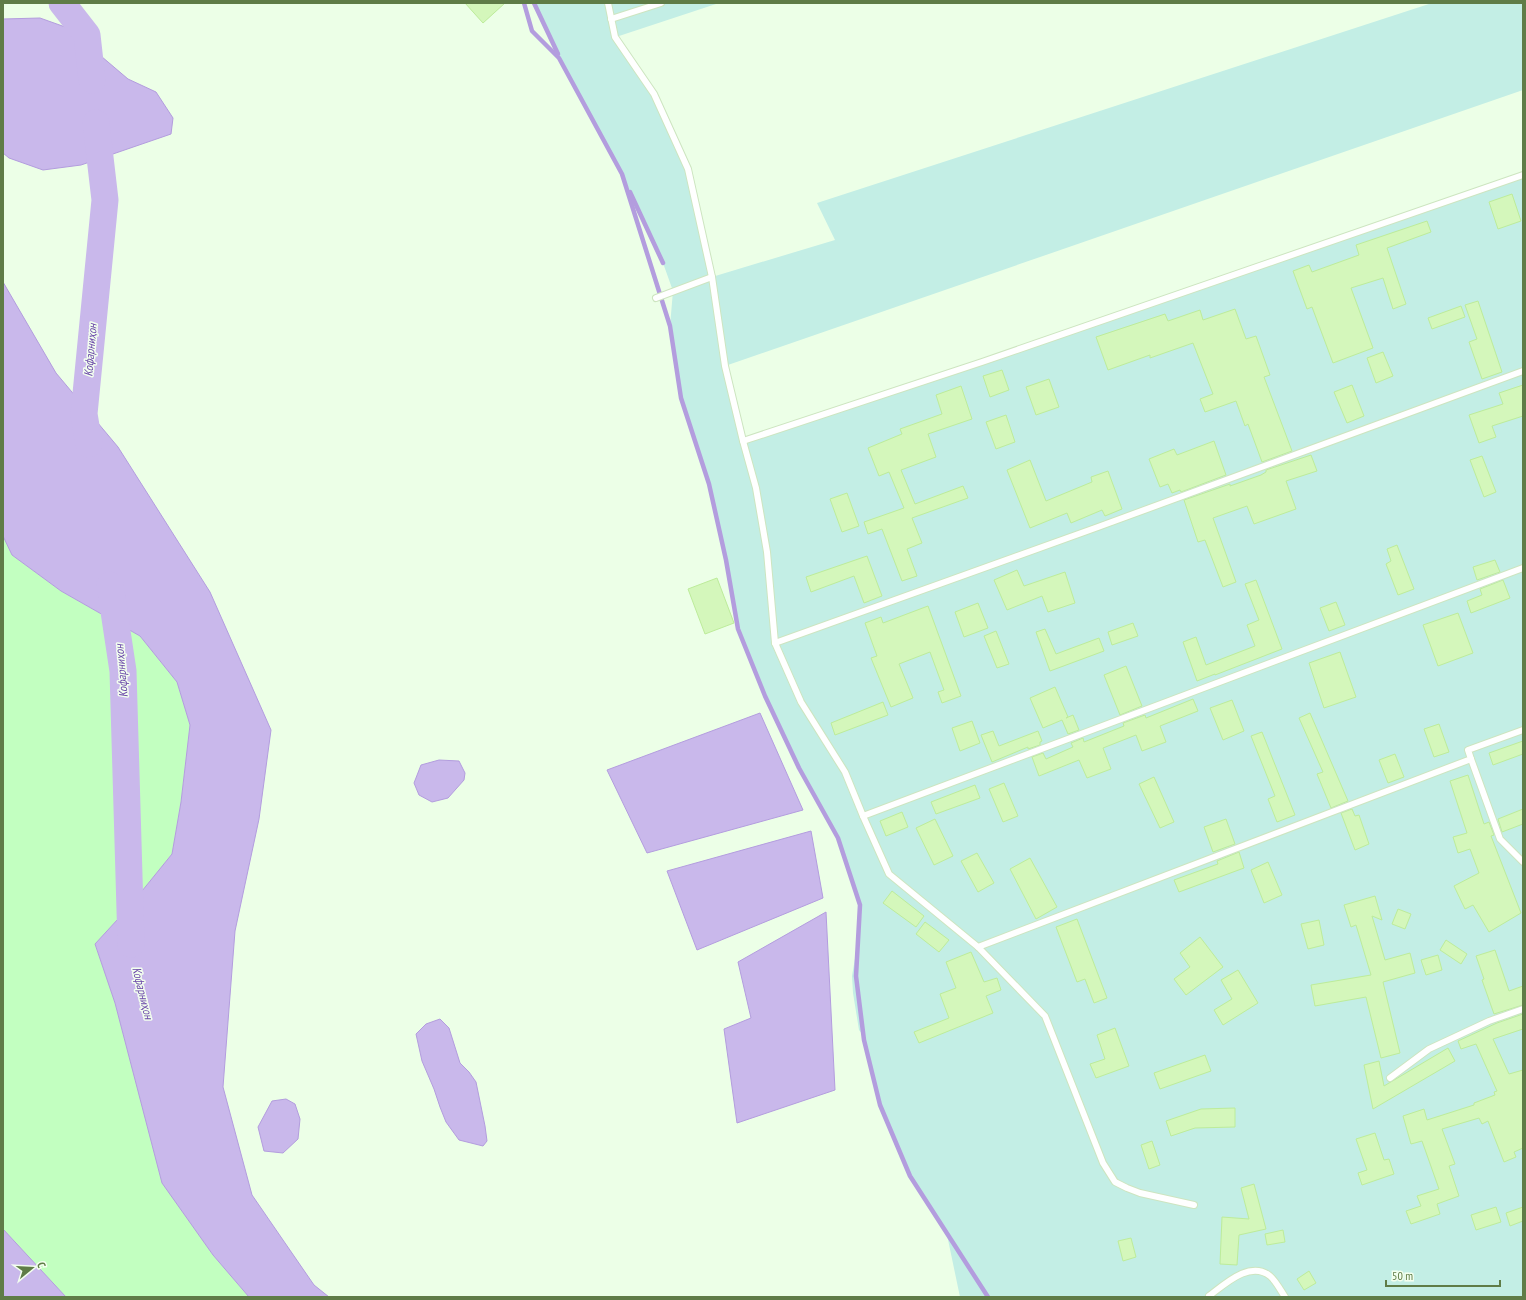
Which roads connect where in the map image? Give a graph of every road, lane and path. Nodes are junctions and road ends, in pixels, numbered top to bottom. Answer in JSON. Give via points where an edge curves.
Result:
{"nodes":[{"id":1,"x":608,"y":3,"type":"edge"},
{"id":2,"x":661,"y":3,"type":"edge"},
{"id":3,"x":611,"y":19,"type":"junction"},
{"id":4,"x":1523,"y":175,"type":"edge"},
{"id":5,"x":712,"y":277,"type":"junction"},
{"id":6,"x":656,"y":298,"type":"dead end"},
{"id":7,"x":1523,"y":371,"type":"edge"},
{"id":8,"x":743,"y":441,"type":"junction"},
{"id":9,"x":1523,"y":568,"type":"edge"},
{"id":10,"x":776,"y":643,"type":"junction"},
{"id":11,"x":1523,"y":730,"type":"edge"},
{"id":12,"x":1471,"y":759,"type":"junction"},
{"id":13,"x":863,"y":816,"type":"junction"},
{"id":14,"x":1523,"y":862,"type":"edge"},
{"id":15,"x":978,"y":947,"type":"junction"},
{"id":16,"x":1523,"y":1008,"type":"edge"},
{"id":17,"x":1390,"y":1078,"type":"dead end"},
{"id":18,"x":1194,"y":1205,"type":"dead end"},
{"id":19,"x":1209,"y":1296,"type":"edge"},
{"id":20,"x":1285,"y":1297,"type":"edge"}],
"edges":[{"from":1,"to":3,"type":"lane"},
{"from":2,"to":3,"type":"lane"},
{"from":3,"to":5,"type":"lane","via":[[615,37],[654,94],[688,168]]},
{"from":4,"to":8,"type":"lane","via":[[982,362]]},
{"from":5,"to":6,"type":"lane"},
{"from":5,"to":8,"type":"lane","via":[[725,366]]},
{"from":7,"to":10,"type":"lane"},
{"from":8,"to":10,"type":"lane","via":[[756,488],[767,552]]},
{"from":9,"to":13,"type":"lane"},
{"from":10,"to":13,"type":"lane","via":[[802,702],[845,772]]},
{"from":11,"to":12,"type":"lane","via":[[1468,750]]},
{"from":12,"to":14,"type":"lane","via":[[1500,839]]},
{"from":12,"to":15,"type":"lane"},
{"from":13,"to":15,"type":"lane","via":[[889,874]]},
{"from":15,"to":18,"type":"lane","via":[[1045,1016],[1103,1163],[1115,1182],[1140,1193]]},
{"from":16,"to":17,"type":"lane","via":[[1429,1049]]},
{"from":19,"to":20,"type":"lane","via":[[1230,1279],[1248,1271],[1259,1270],[1272,1277]]}]}
